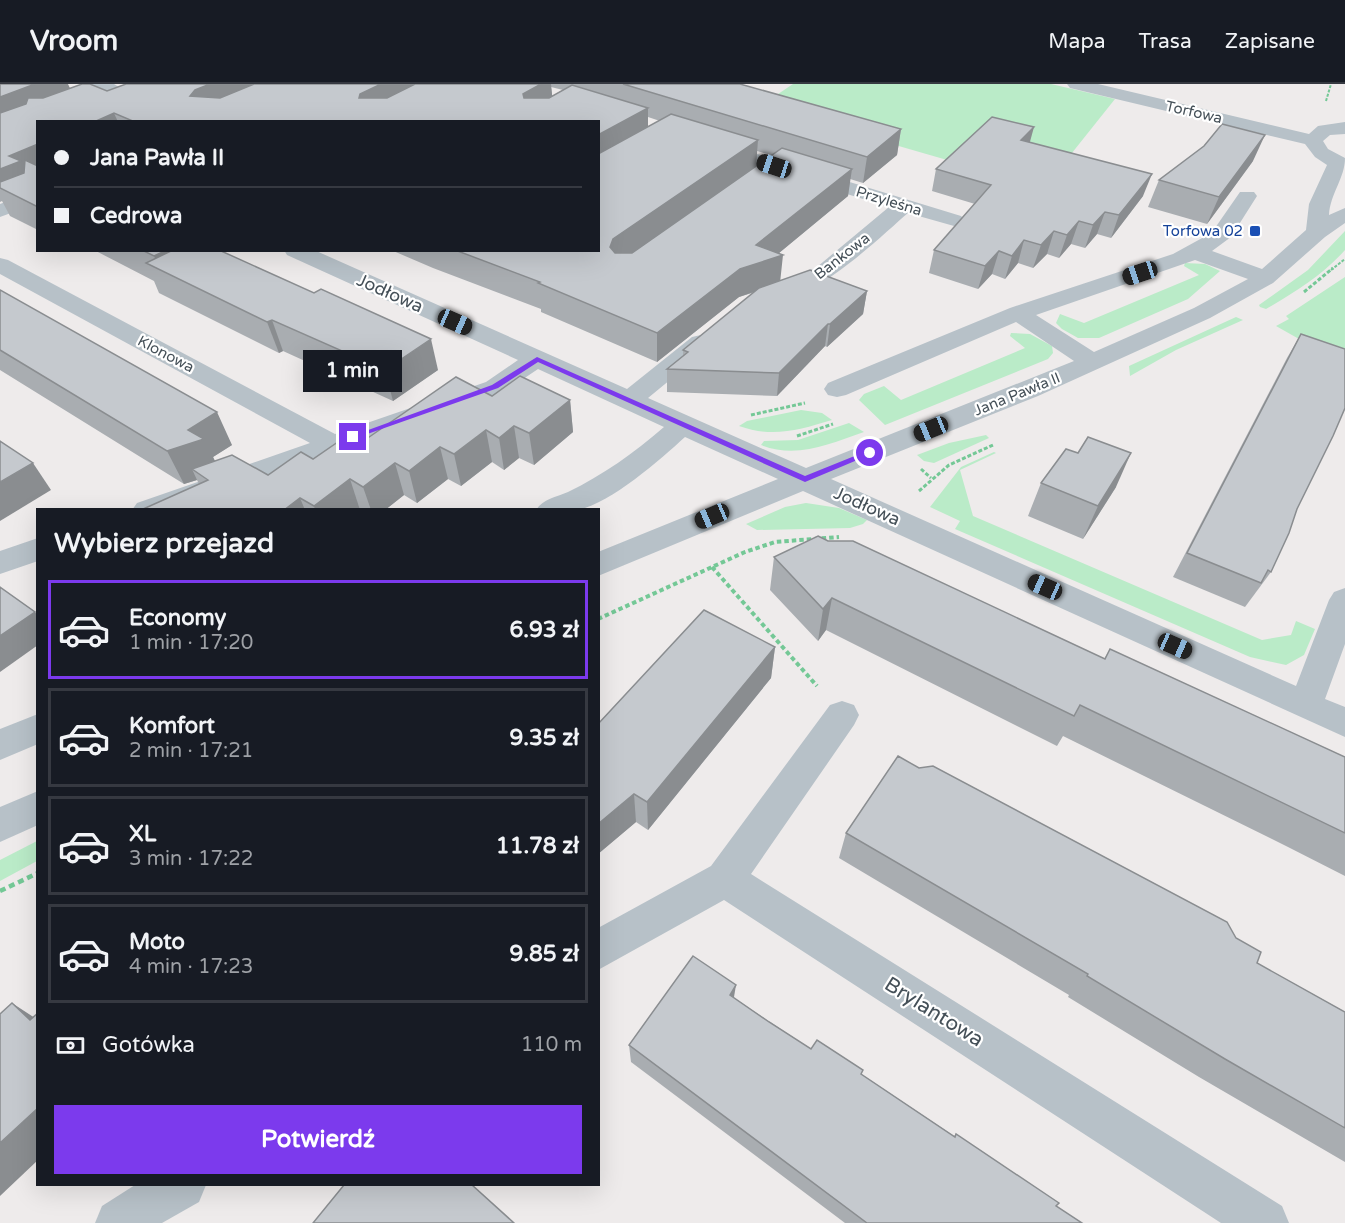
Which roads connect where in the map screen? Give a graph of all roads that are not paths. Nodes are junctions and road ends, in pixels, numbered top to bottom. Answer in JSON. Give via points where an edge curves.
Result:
{"nodes":[{"id":1,"x":136,"y":84,"type":"edge"},
{"id":2,"x":1076,"y":84,"type":"edge"},
{"id":3,"x":97,"y":92,"type":"edge"},
{"id":4,"x":1345,"y":128,"type":"edge"},
{"id":5,"x":1312,"y":140,"type":"junction"},
{"id":6,"x":700,"y":142,"type":"edge"},
{"id":7,"x":1341,"y":164,"type":"edge"},
{"id":8,"x":774,"y":166,"type":"junction"},
{"id":9,"x":755,"y":179,"type":"edge"},
{"id":10,"x":36,"y":196,"type":"edge"},
{"id":11,"x":1247,"y":196,"type":"dead end"},
{"id":12,"x":903,"y":206,"type":"junction"},
{"id":13,"x":0,"y":211,"type":"edge"},
{"id":14,"x":1345,"y":214,"type":"edge"},
{"id":15,"x":954,"y":220,"type":"dead end"},
{"id":16,"x":1317,"y":232,"type":"junction"},
{"id":17,"x":299,"y":252,"type":"edge"},
{"id":18,"x":1194,"y":252,"type":"junction"},
{"id":19,"x":0,"y":264,"type":"edge"},
{"id":20,"x":1265,"y":278,"type":"junction"},
{"id":21,"x":757,"y":300,"type":"edge"},
{"id":22,"x":1018,"y":313,"type":"junction"},
{"id":23,"x":722,"y":325,"type":"edge"},
{"id":24,"x":537,"y":359,"type":"junction"},
{"id":25,"x":1092,"y":362,"type":"junction"},
{"id":26,"x":837,"y":389,"type":"road end"},
{"id":27,"x":630,"y":400,"type":"junction"},
{"id":28,"x":683,"y":424,"type":"junction"},
{"id":29,"x":333,"y":444,"type":"junction"},
{"id":30,"x":805,"y":479,"type":"junction"},
{"id":31,"x":153,"y":508,"type":"edge"},
{"id":32,"x":555,"y":508,"type":"edge"},
{"id":33,"x":36,"y":550,"type":"edge"},
{"id":34,"x":0,"y":562,"type":"edge"},
{"id":35,"x":600,"y":564,"type":"edge"},
{"id":36,"x":1345,"y":600,"type":"edge"},
{"id":37,"x":1306,"y":705,"type":"junction"},
{"id":38,"x":842,"y":715,"type":"road end"},
{"id":39,"x":1345,"y":723,"type":"edge"},
{"id":40,"x":36,"y":729,"type":"edge"},
{"id":41,"x":0,"y":745,"type":"edge"},
{"id":42,"x":36,"y":808,"type":"edge"},
{"id":43,"x":0,"y":825,"type":"edge"},
{"id":44,"x":725,"y":879,"type":"junction"},
{"id":45,"x":600,"y":949,"type":"edge"},
{"id":46,"x":180,"y":1186,"type":"edge"},
{"id":47,"x":126,"y":1221,"type":"edge"},
{"id":48,"x":1265,"y":1223,"type":"edge"}],
"edges":[{"from":1,"to":3,"type":"street"},
{"from":2,"to":5,"type":"street","name":"Torfowa"},
{"from":4,"to":5,"type":"street","via":[[1325,130]]},
{"from":5,"to":7,"type":"street","via":[[1322,154]]},
{"from":6,"to":8,"type":"street","name":"Przyleśna"},
{"from":7,"to":16,"type":"street","via":[[1318,204]]},
{"from":8,"to":9,"type":"street"},
{"from":8,"to":12,"type":"street","name":"Przyleśna"},
{"from":10,"to":13,"type":"street"},
{"from":11,"to":18,"type":"street","via":[[1223,232]]},
{"from":12,"to":15,"type":"street","name":"Przyleśna"},
{"from":12,"to":21,"type":"street","name":"Bankowa","via":[[825,272]]},
{"from":14,"to":16,"type":"street","name":"Jana Pawła II"},
{"from":16,"to":20,"type":"street","name":"Jana Pawła II"},
{"from":17,"to":24,"type":"street","name":"Jodłowa"},
{"from":18,"to":20,"type":"street"},
{"from":18,"to":22,"type":"street","via":[[1181,260]]},
{"from":19,"to":29,"type":"street","name":"Klonowa"},
{"from":20,"to":25,"type":"street","name":"Jana Pawła II","via":[[1220,304]]},
{"from":22,"to":25,"type":"street"},
{"from":22,"to":26,"type":"street"},
{"from":23,"to":27,"type":"street"},
{"from":24,"to":27,"type":"street","name":"Jodłowa"},
{"from":24,"to":29,"type":"street","via":[[495,387]]},
{"from":25,"to":30,"type":"street","name":"Jana Pawła II"},
{"from":27,"to":28,"type":"street","name":"Jodłowa"},
{"from":28,"to":30,"type":"street","name":"Jodłowa"},
{"from":28,"to":32,"type":"street","via":[[613,482]]},
{"from":29,"to":31,"type":"street"},
{"from":30,"to":35,"type":"street","name":"Jana Pawła II"},
{"from":30,"to":37,"type":"street","name":"Jodłowa"},
{"from":33,"to":34,"type":"street"},
{"from":36,"to":37,"type":"street"},
{"from":37,"to":39,"type":"street","name":"Jodłowa"},
{"from":38,"to":44,"type":"street"},
{"from":40,"to":41,"type":"street"},
{"from":42,"to":43,"type":"street"},
{"from":44,"to":45,"type":"street"},
{"from":44,"to":48,"type":"street","name":"Brylantowa"},
{"from":46,"to":47,"type":"street"}]}
